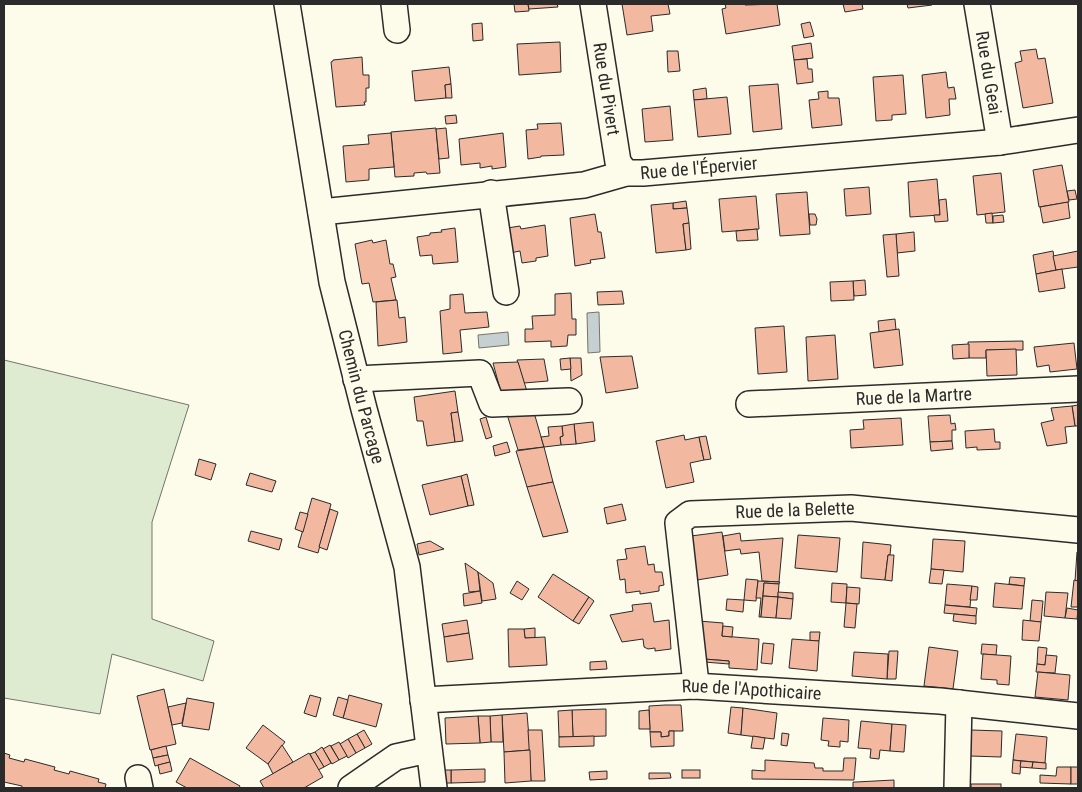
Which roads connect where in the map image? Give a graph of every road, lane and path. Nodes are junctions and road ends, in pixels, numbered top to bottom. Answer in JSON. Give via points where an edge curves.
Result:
{"nodes":[{"id":1,"x":287,"y":4,"type":"edge"},
{"id":2,"x":394,"y":4,"type":"edge"},
{"id":3,"x":593,"y":4,"type":"edge"},
{"id":4,"x":977,"y":4,"type":"edge"},
{"id":5,"x":397,"y":30,"type":"dead end"},
{"id":6,"x":1078,"y":130,"type":"edge"},
{"id":7,"x":1000,"y":142,"type":"junction"},
{"id":8,"x":626,"y":173,"type":"junction"},
{"id":9,"x":491,"y":194,"type":"junction"},
{"id":10,"x":321,"y":212,"type":"junction"},
{"id":11,"x":506,"y":292,"type":"dead end"},
{"id":12,"x":356,"y":378,"type":"junction"},
{"id":13,"x":1078,"y":389,"type":"edge"},
{"id":14,"x":569,"y":402,"type":"dead end"},
{"id":15,"x":750,"y":404,"type":"dead end"},
{"id":16,"x":1078,"y":530,"type":"edge"},
{"id":17,"x":694,"y":686,"type":"junction"},
{"id":18,"x":423,"y":700,"type":"junction"},
{"id":19,"x":959,"y":703,"type":"junction"},
{"id":20,"x":1078,"y":716,"type":"edge"},
{"id":21,"x":428,"y":750,"type":"junction"},
{"id":22,"x":351,"y":788,"type":"edge"},
{"id":23,"x":434,"y":788,"type":"edge"},
{"id":24,"x":957,"y":788,"type":"edge"}],
"edges":[{"from":1,"to":10,"type":"street","name":"Chemin du Parcage"},
{"from":2,"to":5,"type":"street"},
{"from":3,"to":8,"type":"street","name":"Rue du Pivert","via":[[618,162]]},
{"from":4,"to":7,"type":"street","name":"Rue du Geai"},
{"from":6,"to":7,"type":"street","name":"Rue de l'Épervier"},
{"from":7,"to":8,"type":"street","name":"Rue de l'Épervier"},
{"from":8,"to":9,"type":"street","name":"Rue de l'Épervier","via":[[584,185]]},
{"from":9,"to":10,"type":"street","name":"Rue de l'Épervier"},
{"from":9,"to":11,"type":"street"},
{"from":10,"to":12,"type":"street","name":"Chemin du Parcage","via":[[332,282]]},
{"from":12,"to":14,"type":"street","via":[[480,373],[492,404]]},
{"from":12,"to":18,"type":"street","name":"Chemin du Parcage","via":[[407,567]]},
{"from":13,"to":15,"type":"street","name":"Rue de la Martre"},
{"from":16,"to":17,"type":"street","name":"Rue de la Belette","via":[[851,508],[690,514],[678,523]]},
{"from":17,"to":18,"type":"street","name":"Rue de l'Apothicaire"},
{"from":17,"to":19,"type":"street","name":"Rue de l'Apothicaire"},
{"from":18,"to":21,"type":"street","name":"Chemin du Parcage"},
{"from":19,"to":20,"type":"street","name":"Rue de l'Apothicaire"},
{"from":19,"to":24,"type":"street"},
{"from":21,"to":22,"type":"street","via":[[396,757]]},
{"from":21,"to":23,"type":"street","name":"Chemin du Parcage"}]}
